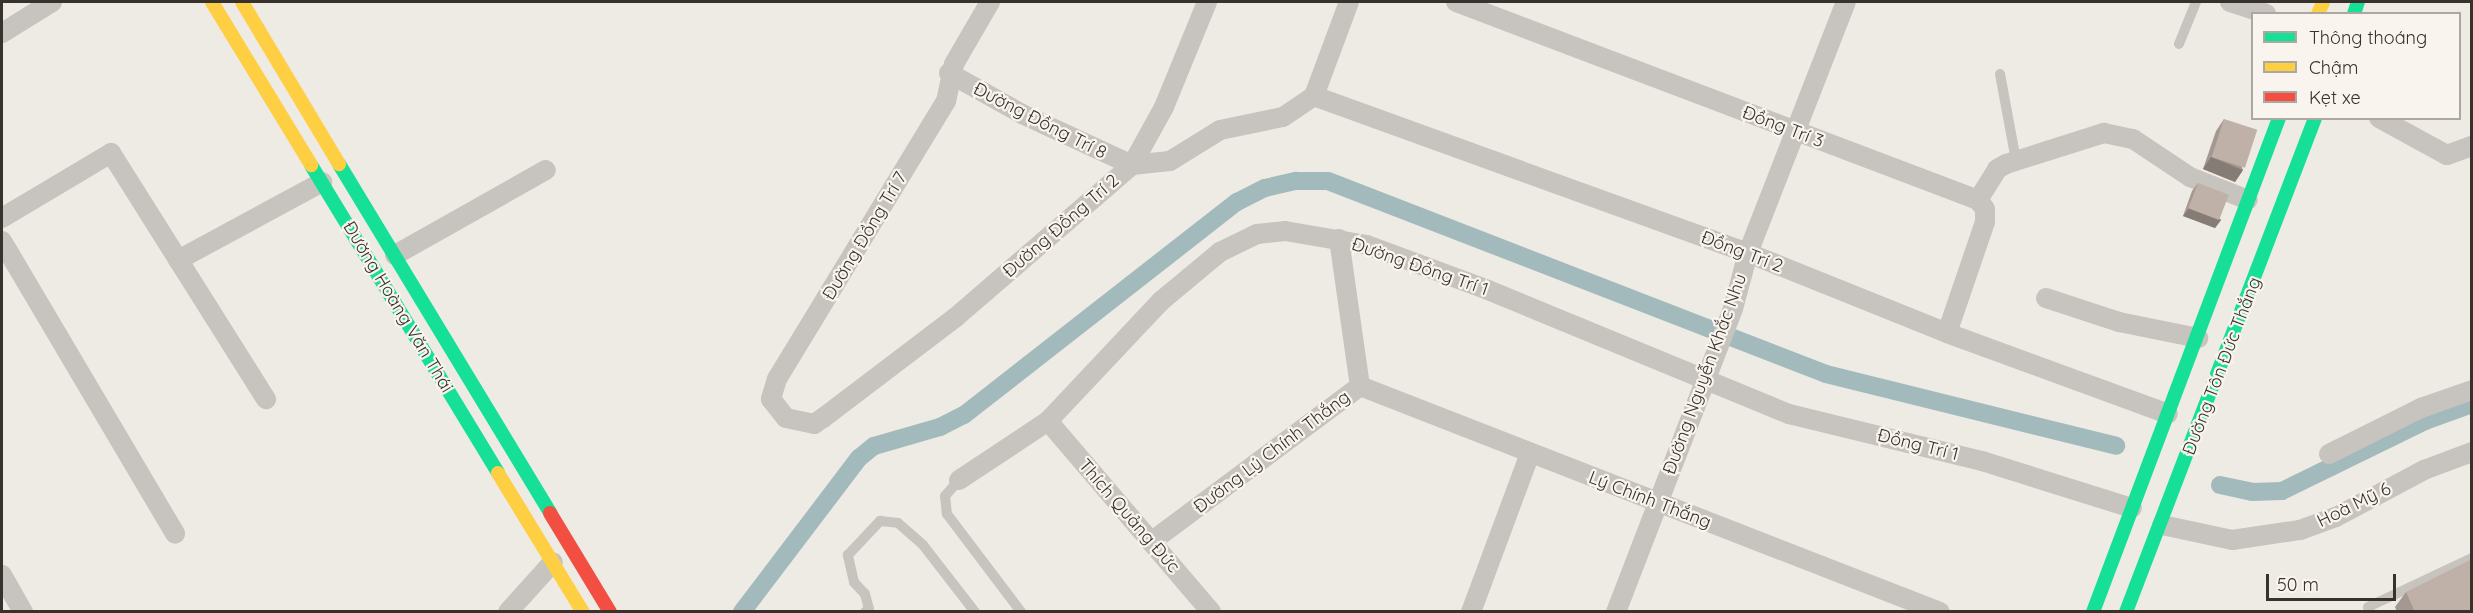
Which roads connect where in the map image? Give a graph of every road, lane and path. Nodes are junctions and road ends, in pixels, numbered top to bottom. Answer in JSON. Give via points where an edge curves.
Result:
{"nodes":[{"id":1,"x":52,"y":2,"type":"edge"},
{"id":2,"x":212,"y":2,"type":"edge"},
{"id":3,"x":242,"y":2,"type":"edge"},
{"id":4,"x":990,"y":2,"type":"edge"},
{"id":5,"x":1207,"y":2,"type":"edge"},
{"id":6,"x":1349,"y":2,"type":"edge"},
{"id":7,"x":1456,"y":2,"type":"edge"},
{"id":8,"x":1846,"y":2,"type":"edge"},
{"id":9,"x":2196,"y":2,"type":"edge"},
{"id":10,"x":2230,"y":2,"type":"edge"},
{"id":11,"x":24,"y":9,"type":"edge"},
{"id":12,"x":2260,"y":12,"type":"edge"},
{"id":13,"x":2,"y":33,"type":"edge"},
{"id":14,"x":2179,"y":44,"type":"dead end"},
{"id":15,"x":949,"y":73,"type":"junction"},
{"id":16,"x":2000,"y":74,"type":"dead end"},
{"id":17,"x":1314,"y":96,"type":"junction"},
{"id":18,"x":2278,"y":120,"type":"edge"},
{"id":19,"x":2314,"y":120,"type":"edge"},
{"id":20,"x":2383,"y":120,"type":"edge"},
{"id":21,"x":1795,"y":132,"type":"junction"},
{"id":22,"x":2472,"y":146,"type":"edge"},
{"id":23,"x":2016,"y":160,"type":"junction"},
{"id":24,"x":1132,"y":165,"type":"junction"},
{"id":25,"x":546,"y":170,"type":"dead end"},
{"id":26,"x":322,"y":182,"type":"junction"},
{"id":27,"x":1978,"y":200,"type":"junction"},
{"id":28,"x":2248,"y":200,"type":"junction"},
{"id":29,"x":2,"y":218,"type":"edge"},
{"id":30,"x":1339,"y":239,"type":"junction"},
{"id":31,"x":2,"y":241,"type":"edge"},
{"id":32,"x":1748,"y":253,"type":"junction"},
{"id":33,"x":395,"y":255,"type":"junction"},
{"id":34,"x":178,"y":260,"type":"junction"},
{"id":35,"x":2046,"y":298,"type":"dead end"},
{"id":36,"x":1947,"y":333,"type":"junction"},
{"id":37,"x":2198,"y":338,"type":"junction"},
{"id":38,"x":1707,"y":374,"type":"junction"},
{"id":39,"x":1360,"y":386,"type":"junction"},
{"id":40,"x":2472,"y":390,"type":"edge"},
{"id":41,"x":266,"y":399,"type":"dead end"},
{"id":42,"x":834,"y":410,"type":"joint"},
{"id":43,"x":2168,"y":414,"type":"junction"},
{"id":44,"x":1048,"y":422,"type":"junction"},
{"id":45,"x":2472,"y":452,"type":"edge"},
{"id":46,"x":1530,"y":453,"type":"junction"},
{"id":47,"x":2329,"y":454,"type":"dead end"},
{"id":48,"x":959,"y":480,"type":"joint"},
{"id":49,"x":1657,"y":503,"type":"junction"},
{"id":50,"x":2132,"y":508,"type":"junction"},
{"id":51,"x":2162,"y":525,"type":"junction"},
{"id":52,"x":175,"y":534,"type":"dead end"},
{"id":53,"x":1151,"y":542,"type":"junction"},
{"id":54,"x":2472,"y":558,"type":"edge"},
{"id":55,"x":553,"y":562,"type":"junction"},
{"id":56,"x":2,"y":575,"type":"edge"},
{"id":57,"x":1910,"y":606,"type":"edge"},
{"id":58,"x":23,"y":612,"type":"edge"},
{"id":59,"x":508,"y":612,"type":"edge"},
{"id":60,"x":583,"y":612,"type":"edge"},
{"id":61,"x":610,"y":612,"type":"edge"},
{"id":62,"x":865,"y":612,"type":"edge"},
{"id":63,"x":975,"y":612,"type":"edge"},
{"id":64,"x":1021,"y":612,"type":"edge"},
{"id":65,"x":1211,"y":612,"type":"edge"},
{"id":66,"x":1471,"y":612,"type":"edge"},
{"id":67,"x":1616,"y":612,"type":"edge"},
{"id":68,"x":1940,"y":612,"type":"edge"},
{"id":69,"x":2093,"y":612,"type":"edge"},
{"id":70,"x":2126,"y":612,"type":"edge"},
{"id":71,"x":2370,"y":612,"type":"edge"}],
"edges":[{"from":1,"to":11,"type":"street"},
{"from":2,"to":26,"type":"main road","name":"Đường Hoàng Văn Thái"},
{"from":3,"to":33,"type":"main road","name":"Đường Hoàng Văn Thái"},
{"from":4,"to":15,"type":"street","name":"Đường Đồng Trí 7"},
{"from":5,"to":24,"type":"street","via":[[1164,107]]},
{"from":6,"to":17,"type":"street"},
{"from":7,"to":21,"type":"street","name":"Đồng Trí 3"},
{"from":8,"to":21,"type":"street","name":"Đường Nguyễn Khắc Nhu"},
{"from":9,"to":14,"type":"lane"},
{"from":10,"to":12,"type":"street"},
{"from":11,"to":13,"type":"street"},
{"from":15,"to":24,"type":"street","name":"Đường Đồng Trí 8","via":[[1022,114]]},
{"from":15,"to":42,"type":"street","name":"Đường Đồng Trí 7","via":[[946,100],[777,379],[771,399],[786,418],[814,424]]},
{"from":16,"to":23,"type":"lane"},
{"from":17,"to":24,"type":"street","name":"Đường Đồng Trí 2","via":[[1283,117],[1220,130],[1170,161]]},
{"from":17,"to":32,"type":"street","name":"Đồng Trí 2"},
{"from":18,"to":28,"type":"main road","name":"Đường Tôn Đức Thắng"},
{"from":19,"to":51,"type":"main road","name":"Đường Tôn Đức Thắng"},
{"from":20,"to":22,"type":"street","via":[[2447,155]]},
{"from":21,"to":27,"type":"street","name":"Đồng Trí 3"},
{"from":21,"to":32,"type":"street","name":"Đường Nguyễn Khắc Nhu"},
{"from":23,"to":27,"type":"street","via":[[1997,169]]},
{"from":23,"to":28,"type":"street","via":[[2090,134],[2118,134],[2133,139],[2190,177]]},
{"from":24,"to":42,"type":"street","name":"Đường Đồng Trí 2","via":[[956,317]]},
{"from":25,"to":33,"type":"street"},
{"from":26,"to":34,"type":"street"},
{"from":26,"to":55,"type":"main road","name":"Đường Hoàng Văn Thái"},
{"from":27,"to":36,"type":"street","via":[[1985,209],[1985,222]]},
{"from":28,"to":37,"type":"main road","name":"Đường Tôn Đức Thắng"},
{"from":29,"to":34,"type":"street","via":[[111,153]]},
{"from":30,"to":38,"type":"street","name":"Đường Đồng Trí 1","via":[[1367,245]]},
{"from":30,"to":39,"type":"street","name":"Đường Lý Chính Thắng"},
{"from":30,"to":44,"type":"street","name":"Đường Đồng Trí 1","via":[[1297,232],[1257,234],[1220,252],[1161,301]]},
{"from":31,"to":52,"type":"street"},
{"from":32,"to":36,"type":"street","name":"Đồng Trí 2"},
{"from":32,"to":38,"type":"street","name":"Đường Nguyễn Khắc Nhu","via":[[1733,309]]},
{"from":33,"to":61,"type":"main road","name":"Đường Hoàng Văn Thái"},
{"from":34,"to":41,"type":"street"},
{"from":35,"to":37,"type":"street","via":[[2119,322]]},
{"from":36,"to":43,"type":"street","name":"Đồng Trí 2"},
{"from":37,"to":43,"type":"main road","name":"Đường Tôn Đức Thắng"},
{"from":38,"to":49,"type":"street","name":"Đường Nguyễn Khắc Nhu"},
{"from":38,"to":50,"type":"street","name":"Đồng Trí 1","via":[[1789,414],[1982,461]]},
{"from":39,"to":46,"type":"street","name":"Lý Chính Thắng"},
{"from":39,"to":53,"type":"street","name":"Đường Lý Chính Thắng"},
{"from":40,"to":47,"type":"street","via":[[2421,408]]},
{"from":43,"to":50,"type":"main road","name":"Đường Tôn Đức Thắng"},
{"from":44,"to":48,"type":"street","name":"Đường Đồng Trí 1"},
{"from":44,"to":53,"type":"street","name":"Thích Quảng Đức"},
{"from":45,"to":51,"type":"street","name":"Hoà Mỹ 6","via":[[2424,470],[2336,517],[2300,530],[2232,540]]},
{"from":46,"to":49,"type":"street","name":"Lý Chính Thắng"},
{"from":46,"to":66,"type":"street"},
{"from":48,"to":64,"type":"lane","via":[[945,496],[948,514]]},
{"from":49,"to":57,"type":"street","name":"Lý Chính Thắng"},
{"from":49,"to":67,"type":"street","name":"Đường Nguyễn Khắc Nhu"},
{"from":50,"to":69,"type":"main road","name":"Đường Tôn Đức Thắng"},
{"from":51,"to":70,"type":"main road","name":"Đường Tôn Đức Thắng"},
{"from":53,"to":65,"type":"street","name":"Thích Quảng Đức"},
{"from":54,"to":71,"type":"lane","via":[[2368,607]]},
{"from":55,"to":59,"type":"street"},
{"from":55,"to":60,"type":"main road","name":"Đường Hoàng Văn Thái"},
{"from":56,"to":58,"type":"street"},
{"from":57,"to":68,"type":"street","name":"Lý Chính Thắng"},
{"from":62,"to":63,"type":"lane","via":[[869,609],[865,594],[854,582],[848,555],[880,520],[898,523],[923,545]]}]}
